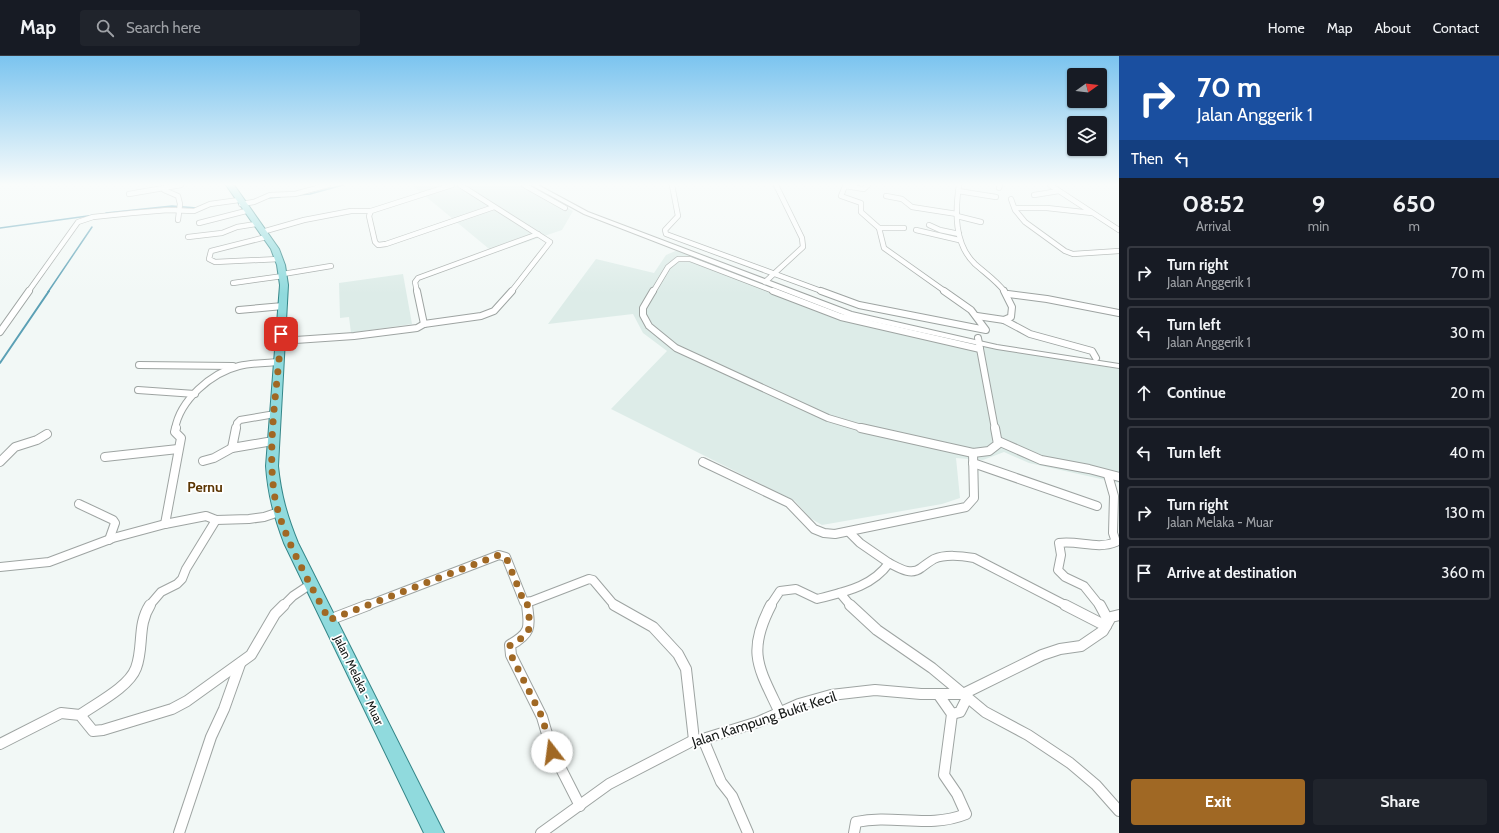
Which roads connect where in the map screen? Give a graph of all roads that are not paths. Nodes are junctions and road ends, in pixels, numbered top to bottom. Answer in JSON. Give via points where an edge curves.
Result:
{"nodes":[{"id":1,"x":79,"y":221,"type":"edge"},
{"id":2,"x":203,"y":221,"type":"edge"},
{"id":3,"x":253,"y":221,"type":"edge"},
{"id":4,"x":291,"y":221,"type":"edge"},
{"id":5,"x":370,"y":221,"type":"edge"},
{"id":6,"x":452,"y":221,"type":"edge"},
{"id":7,"x":517,"y":221,"type":"edge"},
{"id":8,"x":609,"y":221,"type":"edge"},
{"id":9,"x":617,"y":221,"type":"edge"},
{"id":10,"x":676,"y":221,"type":"edge"},
{"id":11,"x":794,"y":221,"type":"edge"},
{"id":12,"x":871,"y":221,"type":"edge"},
{"id":13,"x":958,"y":221,"type":"edge"},
{"id":14,"x":1024,"y":221,"type":"edge"},
{"id":15,"x":1105,"y":221,"type":"edge"},
{"id":16,"x":199,"y":223,"type":"dead end"},
{"id":17,"x":929,"y":225,"type":"dead end"},
{"id":18,"x":879,"y":228,"type":"junction"},
{"id":19,"x":904,"y":228,"type":"dead end"},
{"id":20,"x":916,"y":230,"type":"dead end"},
{"id":21,"x":1119,"y":230,"type":"edge"},
{"id":22,"x":261,"y":232,"type":"junction"},
{"id":23,"x":538,"y":234,"type":"junction"},
{"id":24,"x":188,"y":237,"type":"dead end"},
{"id":25,"x":959,"y":237,"type":"junction"},
{"id":26,"x":220,"y":244,"type":"dead end"},
{"id":27,"x":1119,"y":251,"type":"edge"},
{"id":28,"x":279,"y":258,"type":"junction"},
{"id":29,"x":331,"y":266,"type":"dead end"},
{"id":30,"x":283,"y":275,"type":"junction"},
{"id":31,"x":769,"y":278,"type":"junction"},
{"id":32,"x":233,"y":283,"type":"dead end"},
{"id":33,"x":1008,"y":294,"type":"junction"},
{"id":34,"x":283,"y":306,"type":"junction"},
{"id":35,"x":239,"y":310,"type":"dead end"},
{"id":36,"x":1119,"y":313,"type":"edge"},
{"id":37,"x":977,"y":316,"type":"junction"},
{"id":38,"x":1004,"y":320,"type":"junction"},
{"id":39,"x":424,"y":324,"type":"junction"},
{"id":40,"x":0,"y":332,"type":"edge"},
{"id":41,"x":281,"y":341,"type":"junction"},
{"id":42,"x":979,"y":343,"type":"junction"},
{"id":43,"x":1096,"y":358,"type":"junction"},
{"id":44,"x":1119,"y":361,"type":"edge"},
{"id":45,"x":279,"y":362,"type":"junction"},
{"id":46,"x":139,"y":365,"type":"dead end"},
{"id":47,"x":208,"y":366,"type":"junction"},
{"id":48,"x":237,"y":366,"type":"junction"},
{"id":49,"x":1119,"y":366,"type":"edge"},
{"id":50,"x":218,"y":374,"type":"junction"},
{"id":51,"x":138,"y":390,"type":"dead end"},
{"id":52,"x":194,"y":394,"type":"junction"},
{"id":53,"x":275,"y":414,"type":"junction"},
{"id":54,"x":47,"y":434,"type":"dead end"},
{"id":55,"x":273,"y":441,"type":"junction"},
{"id":56,"x":998,"y":441,"type":"junction"},
{"id":57,"x":232,"y":448,"type":"junction"},
{"id":58,"x":178,"y":449,"type":"junction"},
{"id":59,"x":973,"y":453,"type":"junction"},
{"id":60,"x":105,"y":457,"type":"dead end"},
{"id":61,"x":203,"y":460,"type":"dead end"},
{"id":62,"x":0,"y":462,"type":"edge"},
{"id":63,"x":703,"y":462,"type":"dead end"},
{"id":64,"x":973,"y":463,"type":"junction"},
{"id":65,"x":1108,"y":475,"type":"junction"},
{"id":66,"x":1119,"y":477,"type":"edge"},
{"id":67,"x":80,"y":504,"type":"dead end"},
{"id":68,"x":1097,"y":506,"type":"dead end"},
{"id":69,"x":276,"y":513,"type":"junction"},
{"id":70,"x":216,"y":520,"type":"junction"},
{"id":71,"x":165,"y":524,"type":"junction"},
{"id":72,"x":849,"y":532,"type":"junction"},
{"id":73,"x":109,"y":540,"type":"junction"},
{"id":74,"x":1117,"y":543,"type":"edge"},
{"id":75,"x":889,"y":563,"type":"junction"},
{"id":76,"x":0,"y":567,"type":"edge"},
{"id":77,"x":311,"y":584,"type":"junction"},
{"id":78,"x":840,"y":593,"type":"junction"},
{"id":79,"x":527,"y":602,"type":"junction"},
{"id":80,"x":1119,"y":615,"type":"edge"},
{"id":81,"x":329,"y":620,"type":"junction"},
{"id":82,"x":1107,"y":623,"type":"junction"},
{"id":83,"x":240,"y":664,"type":"junction"},
{"id":84,"x":938,"y":694,"type":"junction"},
{"id":85,"x":965,"y":696,"type":"junction"},
{"id":86,"x":780,"y":713,"type":"junction"},
{"id":87,"x":952,"y":714,"type":"junction"},
{"id":88,"x":80,"y":715,"type":"junction"},
{"id":89,"x":699,"y":740,"type":"junction"},
{"id":90,"x":0,"y":744,"type":"edge"},
{"id":91,"x":580,"y":806,"type":"junction"},
{"id":92,"x":1119,"y":811,"type":"edge"},
{"id":93,"x":179,"y":833,"type":"edge"},
{"id":94,"x":434,"y":833,"type":"edge"},
{"id":95,"x":541,"y":833,"type":"edge"},
{"id":96,"x":748,"y":833,"type":"edge"},
{"id":97,"x":854,"y":833,"type":"edge"}],
"edges":[{"from":1,"to":40,"type":"street"},
{"from":2,"to":16,"type":"street"},
{"from":3,"to":22,"type":"main road","name":"Jalan Melaka - Muar"},
{"from":4,"to":22,"type":"street"},
{"from":5,"to":6,"type":"street","via":[[378,245]]},
{"from":7,"to":23,"type":"street"},
{"from":8,"to":31,"type":"street"},
{"from":9,"to":31,"type":"street"},
{"from":10,"to":31,"type":"street","via":[[665,230],[666,234]]},
{"from":11,"to":31,"type":"street","via":[[802,238],[803,247]]},
{"from":12,"to":18,"type":"street"},
{"from":13,"to":25,"type":"street"},
{"from":14,"to":27,"type":"street","via":[[1070,253]]},
{"from":15,"to":21,"type":"street"},
{"from":17,"to":25,"type":"street"},
{"from":18,"to":19,"type":"street"},
{"from":18,"to":37,"type":"street","via":[[886,251]]},
{"from":20,"to":25,"type":"street"},
{"from":22,"to":24,"type":"street","via":[[237,227],[222,233]]},
{"from":22,"to":26,"type":"street"},
{"from":22,"to":28,"type":"main road","name":"Jalan Melaka - Muar"},
{"from":22,"to":28,"type":"street","via":[[244,242],[211,251],[209,259],[215,262]]},
{"from":23,"to":39,"type":"street","via":[[550,242],[494,311],[481,316]]},
{"from":23,"to":39,"type":"street","via":[[418,278],[415,282]]},
{"from":25,"to":33,"type":"street","via":[[962,250],[979,270]]},
{"from":28,"to":30,"type":"main road","name":"Jalan Melaka - Muar"},
{"from":29,"to":30,"type":"street"},
{"from":30,"to":32,"type":"street"},
{"from":30,"to":34,"type":"main road","name":"Jalan Melaka - Muar"},
{"from":31,"to":37,"type":"street","via":[[859,305],[985,332]]},
{"from":31,"to":42,"type":"street","via":[[857,316]]},
{"from":33,"to":36,"type":"street"},
{"from":33,"to":38,"type":"street","via":[[1012,312],[1010,317]]},
{"from":34,"to":35,"type":"street"},
{"from":34,"to":41,"type":"main road","name":"Jalan Melaka - Muar"},
{"from":37,"to":38,"type":"street"},
{"from":38,"to":43,"type":"street","via":[[1030,334],[1092,351]]},
{"from":39,"to":41,"type":"street","via":[[417,328],[370,334]]},
{"from":41,"to":45,"type":"main road","name":"Jalan Melaka - Muar"},
{"from":42,"to":43,"type":"street"},
{"from":42,"to":49,"type":"street"},
{"from":42,"to":56,"type":"street"},
{"from":42,"to":59,"type":"street","via":[[841,317],[690,259],[678,259],[668,267],[642,313],[658,336],[676,348],[828,418],[874,432]]},
{"from":43,"to":44,"type":"street"},
{"from":45,"to":48,"type":"street"},
{"from":45,"to":53,"type":"main road","name":"Jalan Melaka - Muar"},
{"from":46,"to":47,"type":"street"},
{"from":47,"to":48,"type":"street"},
{"from":47,"to":50,"type":"street"},
{"from":48,"to":50,"type":"street"},
{"from":50,"to":52,"type":"street"},
{"from":51,"to":52,"type":"street"},
{"from":52,"to":58,"type":"street","via":[[186,403],[175,426],[175,432],[181,438]]},
{"from":53,"to":55,"type":"main road","name":"Jalan Melaka - Muar"},
{"from":53,"to":57,"type":"street","via":[[240,420],[237,423]]},
{"from":54,"to":62,"type":"street","via":[[38,440],[14,447]]},
{"from":55,"to":57,"type":"street"},
{"from":55,"to":69,"type":"main road","name":"Jalan Melaka - Muar"},
{"from":56,"to":59,"type":"street","via":[[995,448],[989,451]]},
{"from":56,"to":65,"type":"street","via":[[1040,460],[1089,468]]},
{"from":57,"to":61,"type":"street","via":[[214,458]]},
{"from":58,"to":60,"type":"street"},
{"from":58,"to":71,"type":"street"},
{"from":59,"to":64,"type":"street"},
{"from":63,"to":72,"type":"street","via":[[790,504],[814,529],[835,534]]},
{"from":64,"to":68,"type":"street"},
{"from":64,"to":72,"type":"street","via":[[974,498],[966,507]]},
{"from":65,"to":66,"type":"street"},
{"from":65,"to":74,"type":"street","via":[[1114,496],[1114,533]]},
{"from":67,"to":73,"type":"street","via":[[113,520],[115,523]]},
{"from":69,"to":70,"type":"street","via":[[264,517]]},
{"from":69,"to":77,"type":"main road","name":"Jalan Melaka - Muar"},
{"from":70,"to":71,"type":"street","via":[[206,516]]},
{"from":70,"to":88,"type":"street","via":[[180,583],[160,592],[144,614],[140,623],[136,668],[131,676]]},
{"from":71,"to":73,"type":"street"},
{"from":72,"to":75,"type":"street"},
{"from":73,"to":76,"type":"street","via":[[49,562]]},
{"from":74,"to":82,"type":"street","via":[[1059,543],[1061,555],[1058,570],[1063,576],[1085,588],[1102,609]]},
{"from":75,"to":78,"type":"street","via":[[873,580]]},
{"from":75,"to":82,"type":"street","via":[[904,570],[916,571],[930,561],[943,557],[974,558]]},
{"from":77,"to":81,"type":"main road","name":"Jalan Melaka - Muar"},
{"from":77,"to":83,"type":"street","via":[[293,596],[275,614],[252,655]]},
{"from":78,"to":85,"type":"street","via":[[873,629],[947,679]]},
{"from":78,"to":86,"type":"street","via":[[817,599],[797,588],[780,590],[758,628],[755,642],[756,660]]},
{"from":79,"to":81,"type":"street","via":[[524,602],[506,557],[499,555]]},
{"from":79,"to":89,"type":"street","via":[[592,580],[612,604],[653,627],[678,654],[686,669]]},
{"from":79,"to":91,"type":"street","via":[[530,628],[527,635],[510,645],[511,655],[542,717],[552,752]]},
{"from":80,"to":82,"type":"street"},
{"from":81,"to":94,"type":"main road","name":"Jalan Melaka - Muar"},
{"from":82,"to":85,"type":"street","via":[[1103,631],[1081,646],[1042,655]]},
{"from":83,"to":88,"type":"street","via":[[172,709],[94,731]]},
{"from":83,"to":93,"type":"street","via":[[211,737]]},
{"from":84,"to":85,"type":"street","name":"Jalan Kampung Bukit Kecil"},
{"from":84,"to":86,"type":"street","name":"Jalan Kampung Bukit Kecil","via":[[861,691],[831,695],[799,704]]},
{"from":84,"to":87,"type":"street"},
{"from":85,"to":87,"type":"street","via":[[960,712]]},
{"from":85,"to":92,"type":"street","via":[[992,716],[1042,743],[1086,774]]},
{"from":86,"to":89,"type":"street","name":"Jalan Kampung Bukit Kecil"},
{"from":87,"to":97,"type":"street","via":[[944,775],[966,814],[957,823],[943,827],[919,827],[892,821],[863,820],[856,822]]},
{"from":88,"to":90,"type":"street","via":[[61,713]]},
{"from":89,"to":91,"type":"street","name":"Jalan Kampung Bukit Kecil","via":[[609,784]]},
{"from":89,"to":96,"type":"street","via":[[732,796]]},
{"from":91,"to":95,"type":"street","name":"Jalan Kampung Bukit Kecil"}]}
